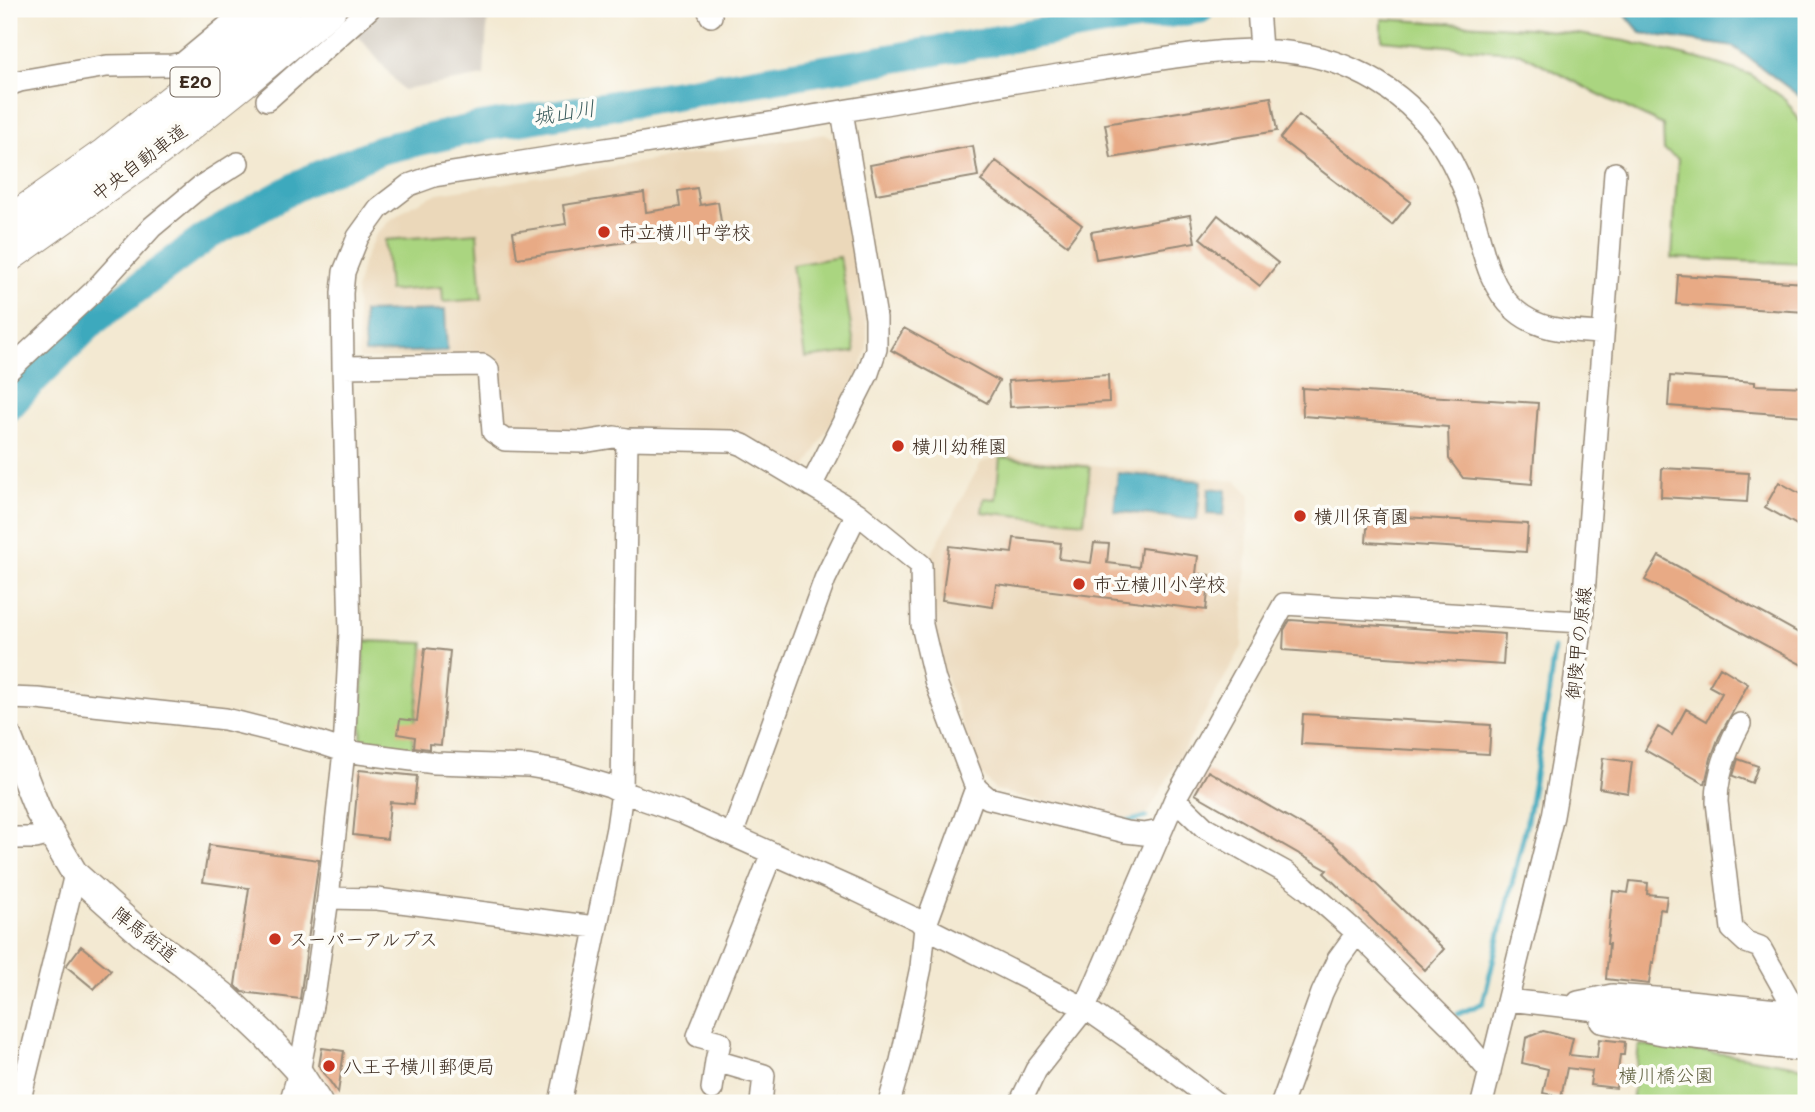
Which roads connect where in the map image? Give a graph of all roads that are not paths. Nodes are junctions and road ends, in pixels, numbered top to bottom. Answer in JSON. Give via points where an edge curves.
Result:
{"nodes":[{"id":1,"x":248,"y":9,"type":"edge"},
{"id":2,"x":284,"y":9,"type":"edge"},
{"id":3,"x":330,"y":9,"type":"edge"},
{"id":4,"x":369,"y":9,"type":"edge"},
{"id":5,"x":1259,"y":18,"type":"edge"},
{"id":6,"x":1261,"y":49,"type":"junction"},
{"id":7,"x":9,"y":85,"type":"edge"},
{"id":8,"x":267,"y":100,"type":"dead end"},
{"id":9,"x":842,"y":111,"type":"junction"},
{"id":10,"x":238,"y":163,"type":"dead end"},
{"id":11,"x":1615,"y":173,"type":"dead end"},
{"id":12,"x":9,"y":222,"type":"edge"},
{"id":13,"x":9,"y":256,"type":"edge"},
{"id":14,"x":1603,"y":333,"type":"junction"},
{"id":15,"x":342,"y":367,"type":"junction"},
{"id":16,"x":9,"y":370,"type":"edge"},
{"id":17,"x":627,"y":439,"type":"junction"},
{"id":18,"x":811,"y":486,"type":"junction"},
{"id":19,"x":857,"y":513,"type":"junction"},
{"id":20,"x":1582,"y":622,"type":"junction"},
{"id":21,"x":9,"y":698,"type":"edge"},
{"id":22,"x":1740,"y":724,"type":"dead end"},
{"id":23,"x":9,"y":738,"type":"edge"},
{"id":24,"x":344,"y":751,"type":"junction"},
{"id":25,"x":976,"y":788,"type":"junction"},
{"id":26,"x":622,"y":792,"type":"junction"},
{"id":27,"x":1175,"y":799,"type":"junction"},
{"id":28,"x":1160,"y":831,"type":"junction"},
{"id":29,"x":50,"y":834,"type":"junction"},
{"id":30,"x":732,"y":835,"type":"junction"},
{"id":31,"x":9,"y":838,"type":"edge"},
{"id":32,"x":772,"y":853,"type":"junction"},
{"id":33,"x":75,"y":874,"type":"junction"},
{"id":34,"x":328,"y":898,"type":"junction"},
{"id":35,"x":596,"y":927,"type":"junction"},
{"id":36,"x":925,"y":927,"type":"junction"},
{"id":37,"x":1357,"y":933,"type":"junction"},
{"id":38,"x":1508,"y":1000,"type":"junction"},
{"id":39,"x":1559,"y":1006,"type":"junction"},
{"id":40,"x":1085,"y":1009,"type":"junction"},
{"id":41,"x":1797,"y":1012,"type":"edge"},
{"id":42,"x":1806,"y":1034,"type":"edge"},
{"id":43,"x":1806,"y":1051,"type":"edge"},
{"id":44,"x":716,"y":1061,"type":"junction"},
{"id":45,"x":299,"y":1072,"type":"junction"},
{"id":46,"x":1490,"y":1072,"type":"junction"},
{"id":47,"x":712,"y":1089,"type":"dead end"},
{"id":48,"x":19,"y":1103,"type":"edge"},
{"id":49,"x":290,"y":1103,"type":"edge"},
{"id":50,"x":319,"y":1103,"type":"edge"},
{"id":51,"x":560,"y":1103,"type":"edge"},
{"id":52,"x":761,"y":1103,"type":"edge"},
{"id":53,"x":889,"y":1103,"type":"edge"},
{"id":54,"x":1020,"y":1103,"type":"edge"},
{"id":55,"x":1216,"y":1103,"type":"edge"},
{"id":56,"x":1282,"y":1103,"type":"edge"},
{"id":57,"x":1482,"y":1103,"type":"edge"}],
"edges":[{"from":1,"to":7,"type":"street","via":[[183,63],[107,66]]},
{"from":2,"to":12,"type":"highway","name":"中央自動車道","number":"E20","via":[[105,154]]},
{"from":3,"to":13,"type":"highway","name":"中央自動車道","number":"E20","via":[[157,150]]},
{"from":4,"to":8,"type":"street"},
{"from":5,"to":6,"type":"street"},
{"from":6,"to":9,"type":"street","via":[[1011,82]]},
{"from":6,"to":14,"type":"street","via":[[1333,61],[1375,80],[1400,98],[1449,155],[1463,184],[1494,283],[1505,300],[1528,319],[1552,329]]},
{"from":9,"to":15,"type":"street","via":[[434,176],[409,185],[379,208],[349,257],[342,293]]},
{"from":9,"to":18,"type":"street","via":[[876,318],[876,349]]},
{"from":10,"to":16,"type":"street","via":[[152,227],[93,292]]},
{"from":11,"to":14,"type":"street","name":"御陵甲の原線"},
{"from":14,"to":20,"type":"street","name":"御陵甲の原線"},
{"from":15,"to":17,"type":"street","via":[[483,365],[488,369],[493,432],[505,440]]},
{"from":15,"to":24,"type":"street","via":[[350,632]]},
{"from":17,"to":18,"type":"street","via":[[732,441]]},
{"from":17,"to":26,"type":"street"},
{"from":18,"to":19,"type":"street"},
{"from":19,"to":25,"type":"street","via":[[921,565],[922,625],[935,680]]},
{"from":19,"to":30,"type":"street","via":[[825,579]]},
{"from":20,"to":27,"type":"street","via":[[1284,604]]},
{"from":20,"to":38,"type":"street","name":"御陵甲の原線","via":[[1553,816]]},
{"from":21,"to":24,"type":"street","via":[[225,719]]},
{"from":22,"to":41,"type":"street","via":[[1717,787],[1732,929],[1760,947]]},
{"from":23,"to":29,"type":"main road","name":"陣馬街道"},
{"from":24,"to":26,"type":"street","via":[[435,763],[528,766],[563,772]]},
{"from":24,"to":34,"type":"street"},
{"from":25,"to":28,"type":"street","via":[[988,798],[1126,832]]},
{"from":25,"to":36,"type":"street"},
{"from":26,"to":30,"type":"street"},
{"from":26,"to":35,"type":"street"},
{"from":27,"to":28,"type":"street"},
{"from":27,"to":37,"type":"street","via":[[1205,827],[1306,887]]},
{"from":28,"to":40,"type":"street"},
{"from":29,"to":31,"type":"street"},
{"from":29,"to":33,"type":"main road","name":"陣馬街道"},
{"from":30,"to":32,"type":"street"},
{"from":32,"to":36,"type":"street"},
{"from":32,"to":44,"type":"street","via":[[698,1036],[720,1042]]},
{"from":33,"to":45,"type":"main road","name":"陣馬街道","via":[[142,934],[223,995]]},
{"from":33,"to":48,"type":"street"},
{"from":34,"to":35,"type":"street","via":[[377,899]]},
{"from":34,"to":45,"type":"street"},
{"from":35,"to":51,"type":"street"},
{"from":36,"to":40,"type":"street"},
{"from":36,"to":53,"type":"street","via":[[921,967]]},
{"from":37,"to":46,"type":"street","via":[[1453,1028]]},
{"from":37,"to":56,"type":"street","via":[[1322,993]]},
{"from":38,"to":39,"type":"street"},
{"from":38,"to":46,"type":"street","name":"御陵甲の原線"},
{"from":39,"to":41,"type":"street","via":[[1612,995]]},
{"from":39,"to":42,"type":"street"},
{"from":39,"to":43,"type":"street","via":[[1606,1024]]},
{"from":40,"to":54,"type":"street","via":[[1036,1070]]},
{"from":40,"to":55,"type":"street"},
{"from":44,"to":47,"type":"street"},
{"from":44,"to":52,"type":"street","via":[[765,1075]]},
{"from":45,"to":49,"type":"street"},
{"from":45,"to":50,"type":"main road","name":"陣馬街道"},
{"from":46,"to":57,"type":"street","name":"御陵甲の原線"}]}
